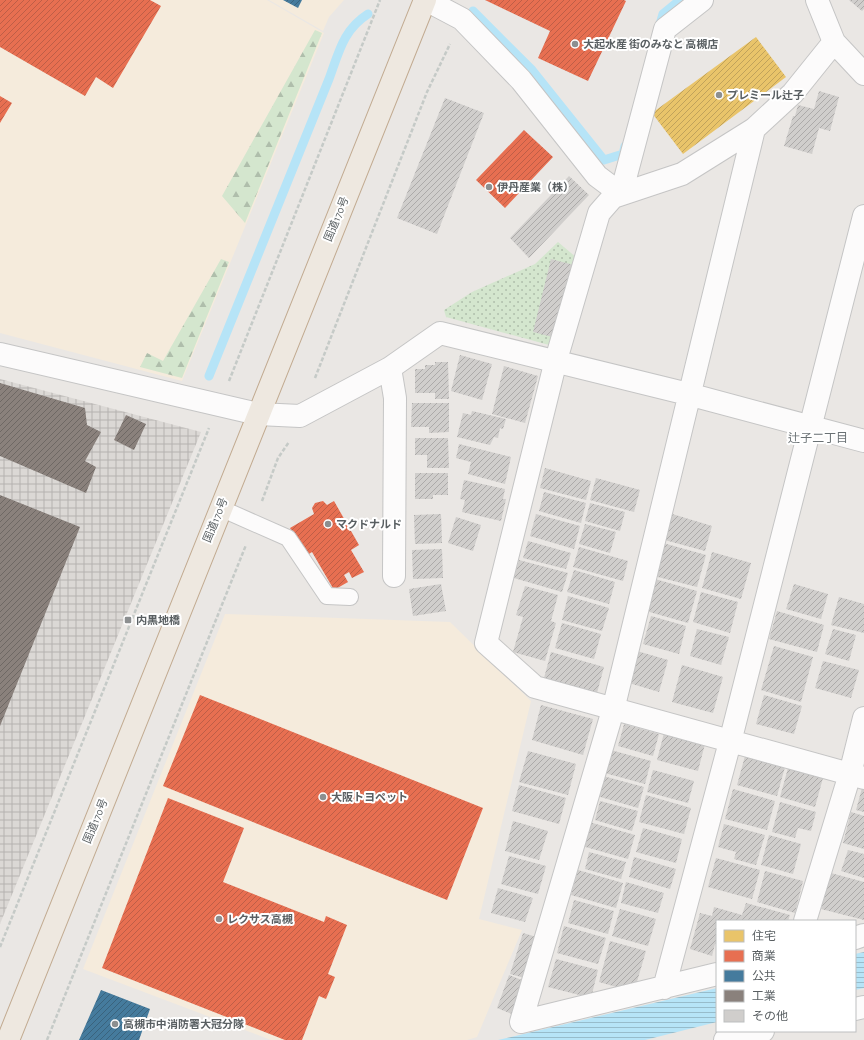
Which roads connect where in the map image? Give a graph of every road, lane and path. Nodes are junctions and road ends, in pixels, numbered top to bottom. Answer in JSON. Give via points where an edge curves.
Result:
{"nodes":[{"id":1,"x":380,"y":0,"type":"edge"},
{"id":2,"x":426,"y":0,"type":"edge"},
{"id":3,"x":702,"y":0,"type":"edge"},
{"id":4,"x":817,"y":0,"type":"edge"},
{"id":5,"x":462,"y":19,"type":"junction"},
{"id":6,"x":834,"y":42,"type":"junction"},
{"id":7,"x":864,"y":74,"type":"edge"},
{"id":8,"x":754,"y":129,"type":"junction"},
{"id":9,"x":621,"y":194,"type":"junction"},
{"id":10,"x":864,"y":216,"type":"edge"},
{"id":11,"x":0,"y":354,"type":"edge"},
{"id":12,"x":556,"y":360,"type":"junction"},
{"id":13,"x":390,"y":368,"type":"junction"},
{"id":14,"x":228,"y":383,"type":"dead end"},
{"id":15,"x":688,"y":394,"type":"junction"},
{"id":16,"x":258,"y":414,"type":"junction"},
{"id":17,"x":300,"y":416,"type":"junction"},
{"id":18,"x":208,"y":424,"type":"dead end"},
{"id":19,"x":810,"y":426,"type":"junction"},
{"id":20,"x":864,"y":440,"type":"edge"},
{"id":21,"x":220,"y":508,"type":"junction"},
{"id":22,"x":254,"y":523,"type":"junction"},
{"id":23,"x":394,"y":576,"type":"dead end"},
{"id":24,"x":350,"y":597,"type":"dead end"},
{"id":25,"x":613,"y":710,"type":"junction"},
{"id":26,"x":864,"y":718,"type":"edge"},
{"id":27,"x":730,"y":742,"type":"junction"},
{"id":28,"x":857,"y":776,"type":"edge"},
{"id":29,"x":805,"y":920,"type":"edge"},
{"id":30,"x":0,"y":947,"type":"edge"},
{"id":31,"x":716,"y":974,"type":"edge"},
{"id":32,"x":664,"y":988,"type":"junction"},
{"id":33,"x":759,"y":1032,"type":"edge"},
{"id":34,"x":8,"y":1040,"type":"edge"},
{"id":35,"x":47,"y":1040,"type":"edge"},
{"id":36,"x":725,"y":1040,"type":"edge"}],
"edges":[{"from":1,"to":14,"type":"path"},
{"from":2,"to":5,"type":"street"},
{"from":2,"to":16,"type":"highway","name":"国道170号"},
{"from":3,"to":9,"type":"street","via":[[665,29]]},
{"from":4,"to":6,"type":"street"},
{"from":5,"to":9,"type":"street","via":[[522,80],[597,176]]},
{"from":5,"to":17,"type":"path","via":[[427,92]]},
{"from":6,"to":7,"type":"street"},
{"from":6,"to":8,"type":"street","via":[[793,93]]},
{"from":8,"to":9,"type":"street","via":[[682,174]]},
{"from":8,"to":15,"type":"street"},
{"from":9,"to":12,"type":"street","via":[[613,197],[599,213]]},
{"from":10,"to":19,"type":"street"},
{"from":11,"to":16,"type":"street"},
{"from":12,"to":13,"type":"street","via":[[440,332]]},
{"from":12,"to":15,"type":"street"},
{"from":12,"to":25,"type":"street","via":[[486,643],[535,687]]},
{"from":13,"to":17,"type":"street"},
{"from":13,"to":23,"type":"street","via":[[395,398]]},
{"from":15,"to":19,"type":"street"},
{"from":15,"to":25,"type":"street"},
{"from":16,"to":17,"type":"street"},
{"from":16,"to":21,"type":"highway","name":"国道170号"},
{"from":17,"to":22,"type":"path","via":[[288,445],[278,458]]},
{"from":18,"to":30,"type":"path","via":[[209,430]]},
{"from":19,"to":20,"type":"street"},
{"from":19,"to":27,"type":"street"},
{"from":21,"to":22,"type":"lane"},
{"from":21,"to":34,"type":"highway","name":"国道170号"},
{"from":22,"to":24,"type":"lane","via":[[288,538],[327,596]]},
{"from":22,"to":35,"type":"path"},
{"from":25,"to":27,"type":"street"},
{"from":25,"to":32,"type":"street","via":[[521,1022]]},
{"from":26,"to":28,"type":"street"},
{"from":27,"to":28,"type":"street"},
{"from":27,"to":32,"type":"street"},
{"from":28,"to":29,"type":"street"},
{"from":31,"to":32,"type":"street"},
{"from":33,"to":36,"type":"street"}]}
